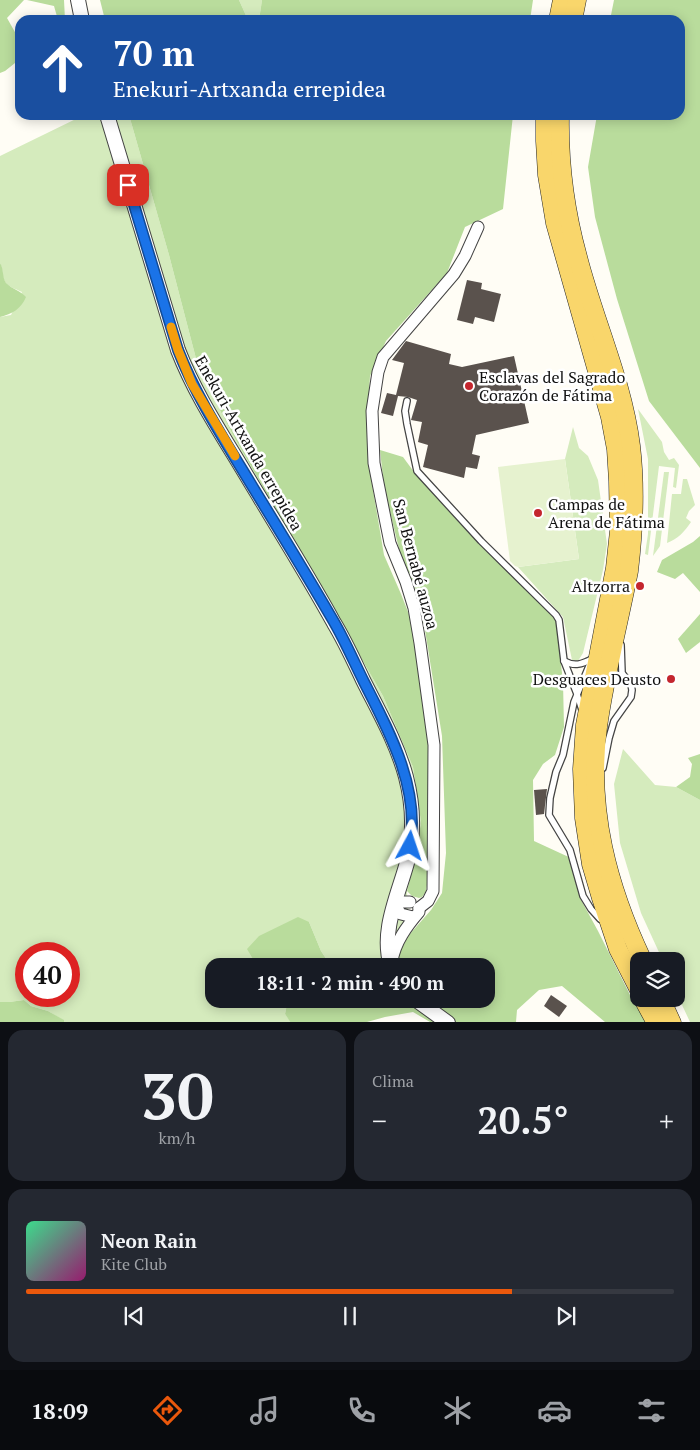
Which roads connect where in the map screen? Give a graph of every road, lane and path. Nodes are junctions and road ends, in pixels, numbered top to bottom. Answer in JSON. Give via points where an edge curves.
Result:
{"nodes":[{"id":1,"x":78,"y":0,"type":"edge"},
{"id":2,"x":562,"y":0,"type":"edge"},
{"id":3,"x":577,"y":0,"type":"edge"},
{"id":4,"x":81,"y":15,"type":"edge"},
{"id":5,"x":559,"y":15,"type":"edge"},
{"id":6,"x":574,"y":15,"type":"edge"},
{"id":7,"x":109,"y":120,"type":"edge"},
{"id":8,"x":545,"y":120,"type":"edge"},
{"id":9,"x":560,"y":120,"type":"edge"},
{"id":10,"x":478,"y":226,"type":"dead end"},
{"id":11,"x":407,"y":401,"type":"dead end"},
{"id":12,"x":620,"y":614,"type":"junction"},
{"id":13,"x":595,"y":655,"type":"junction"},
{"id":14,"x":564,"y":661,"type":"junction"},
{"id":15,"x":577,"y":694,"type":"junction"},
{"id":16,"x":585,"y":725,"type":"junction"},
{"id":17,"x":597,"y":807,"type":"junction"},
{"id":18,"x":398,"y":891,"type":"junction"},
{"id":19,"x":394,"y":906,"type":"junction"},
{"id":20,"x":414,"y":909,"type":"junction"},
{"id":21,"x":618,"y":949,"type":"junction"},
{"id":22,"x":640,"y":952,"type":"edge"},
{"id":23,"x":389,"y":958,"type":"edge"},
{"id":24,"x":392,"y":958,"type":"edge"},
{"id":25,"x":630,"y":972,"type":"edge"},
{"id":26,"x":648,"y":1007,"type":"edge"},
{"id":27,"x":665,"y":1007,"type":"edge"},
{"id":28,"x":428,"y":1008,"type":"edge"},
{"id":29,"x":448,"y":1022,"type":"edge"},
{"id":30,"x":656,"y":1022,"type":"edge"},
{"id":31,"x":672,"y":1022,"type":"edge"}],
"edges":[{"from":1,"to":4,"type":"street"},
{"from":2,"to":5,"type":"main road"},
{"from":3,"to":6,"type":"main road"},
{"from":7,"to":18,"type":"street","name":"Enekuri-Artxanda errepidea","via":[[185,369],[334,623],[394,742],[406,778],[412,815],[408,859]]},
{"from":8,"to":13,"type":"main road","via":[[547,175],[554,223],[610,417],[616,449],[619,530],[615,568]]},
{"from":9,"to":12,"type":"main road","via":[[562,174],[568,215],[618,386],[631,445],[634,521]]},
{"from":10,"to":20,"type":"street","name":"San Bernabé auzoa","via":[[454,274],[383,357],[372,411],[374,463],[390,543],[414,608],[434,745],[433,885],[428,901]]},
{"from":11,"to":14,"type":"lane","via":[[405,411],[417,471],[481,541],[556,615]]},
{"from":12,"to":17,"type":"main road","via":[[598,727]]},
{"from":12,"to":17,"type":"lane","via":[[622,674],[632,690],[631,697],[614,721]]},
{"from":13,"to":14,"type":"lane","via":[[582,664]]},
{"from":13,"to":15,"type":"lane"},
{"from":13,"to":16,"type":"main road"},
{"from":14,"to":15,"type":"lane"},
{"from":15,"to":16,"type":"lane"},
{"from":15,"to":21,"type":"lane","via":[[550,798],[550,815],[570,850],[584,896]]},
{"from":16,"to":21,"type":"main road","via":[[582,770],[586,836],[591,864]]},
{"from":17,"to":22,"type":"main road","via":[[610,876]]},
{"from":18,"to":19,"type":"street","name":"Enekuri-Artxanda errepidea"},
{"from":18,"to":20,"type":"street"},
{"from":19,"to":20,"type":"street","via":[[401,914]]},
{"from":19,"to":23,"type":"street","name":"Enekuri-Artxanda errepidea","via":[[388,932]]},
{"from":20,"to":24,"type":"street","name":"San Bernabé auzoa"},
{"from":21,"to":25,"type":"main road"},
{"from":26,"to":30,"type":"main road"},
{"from":27,"to":31,"type":"main road"},
{"from":28,"to":29,"type":"street"}]}
